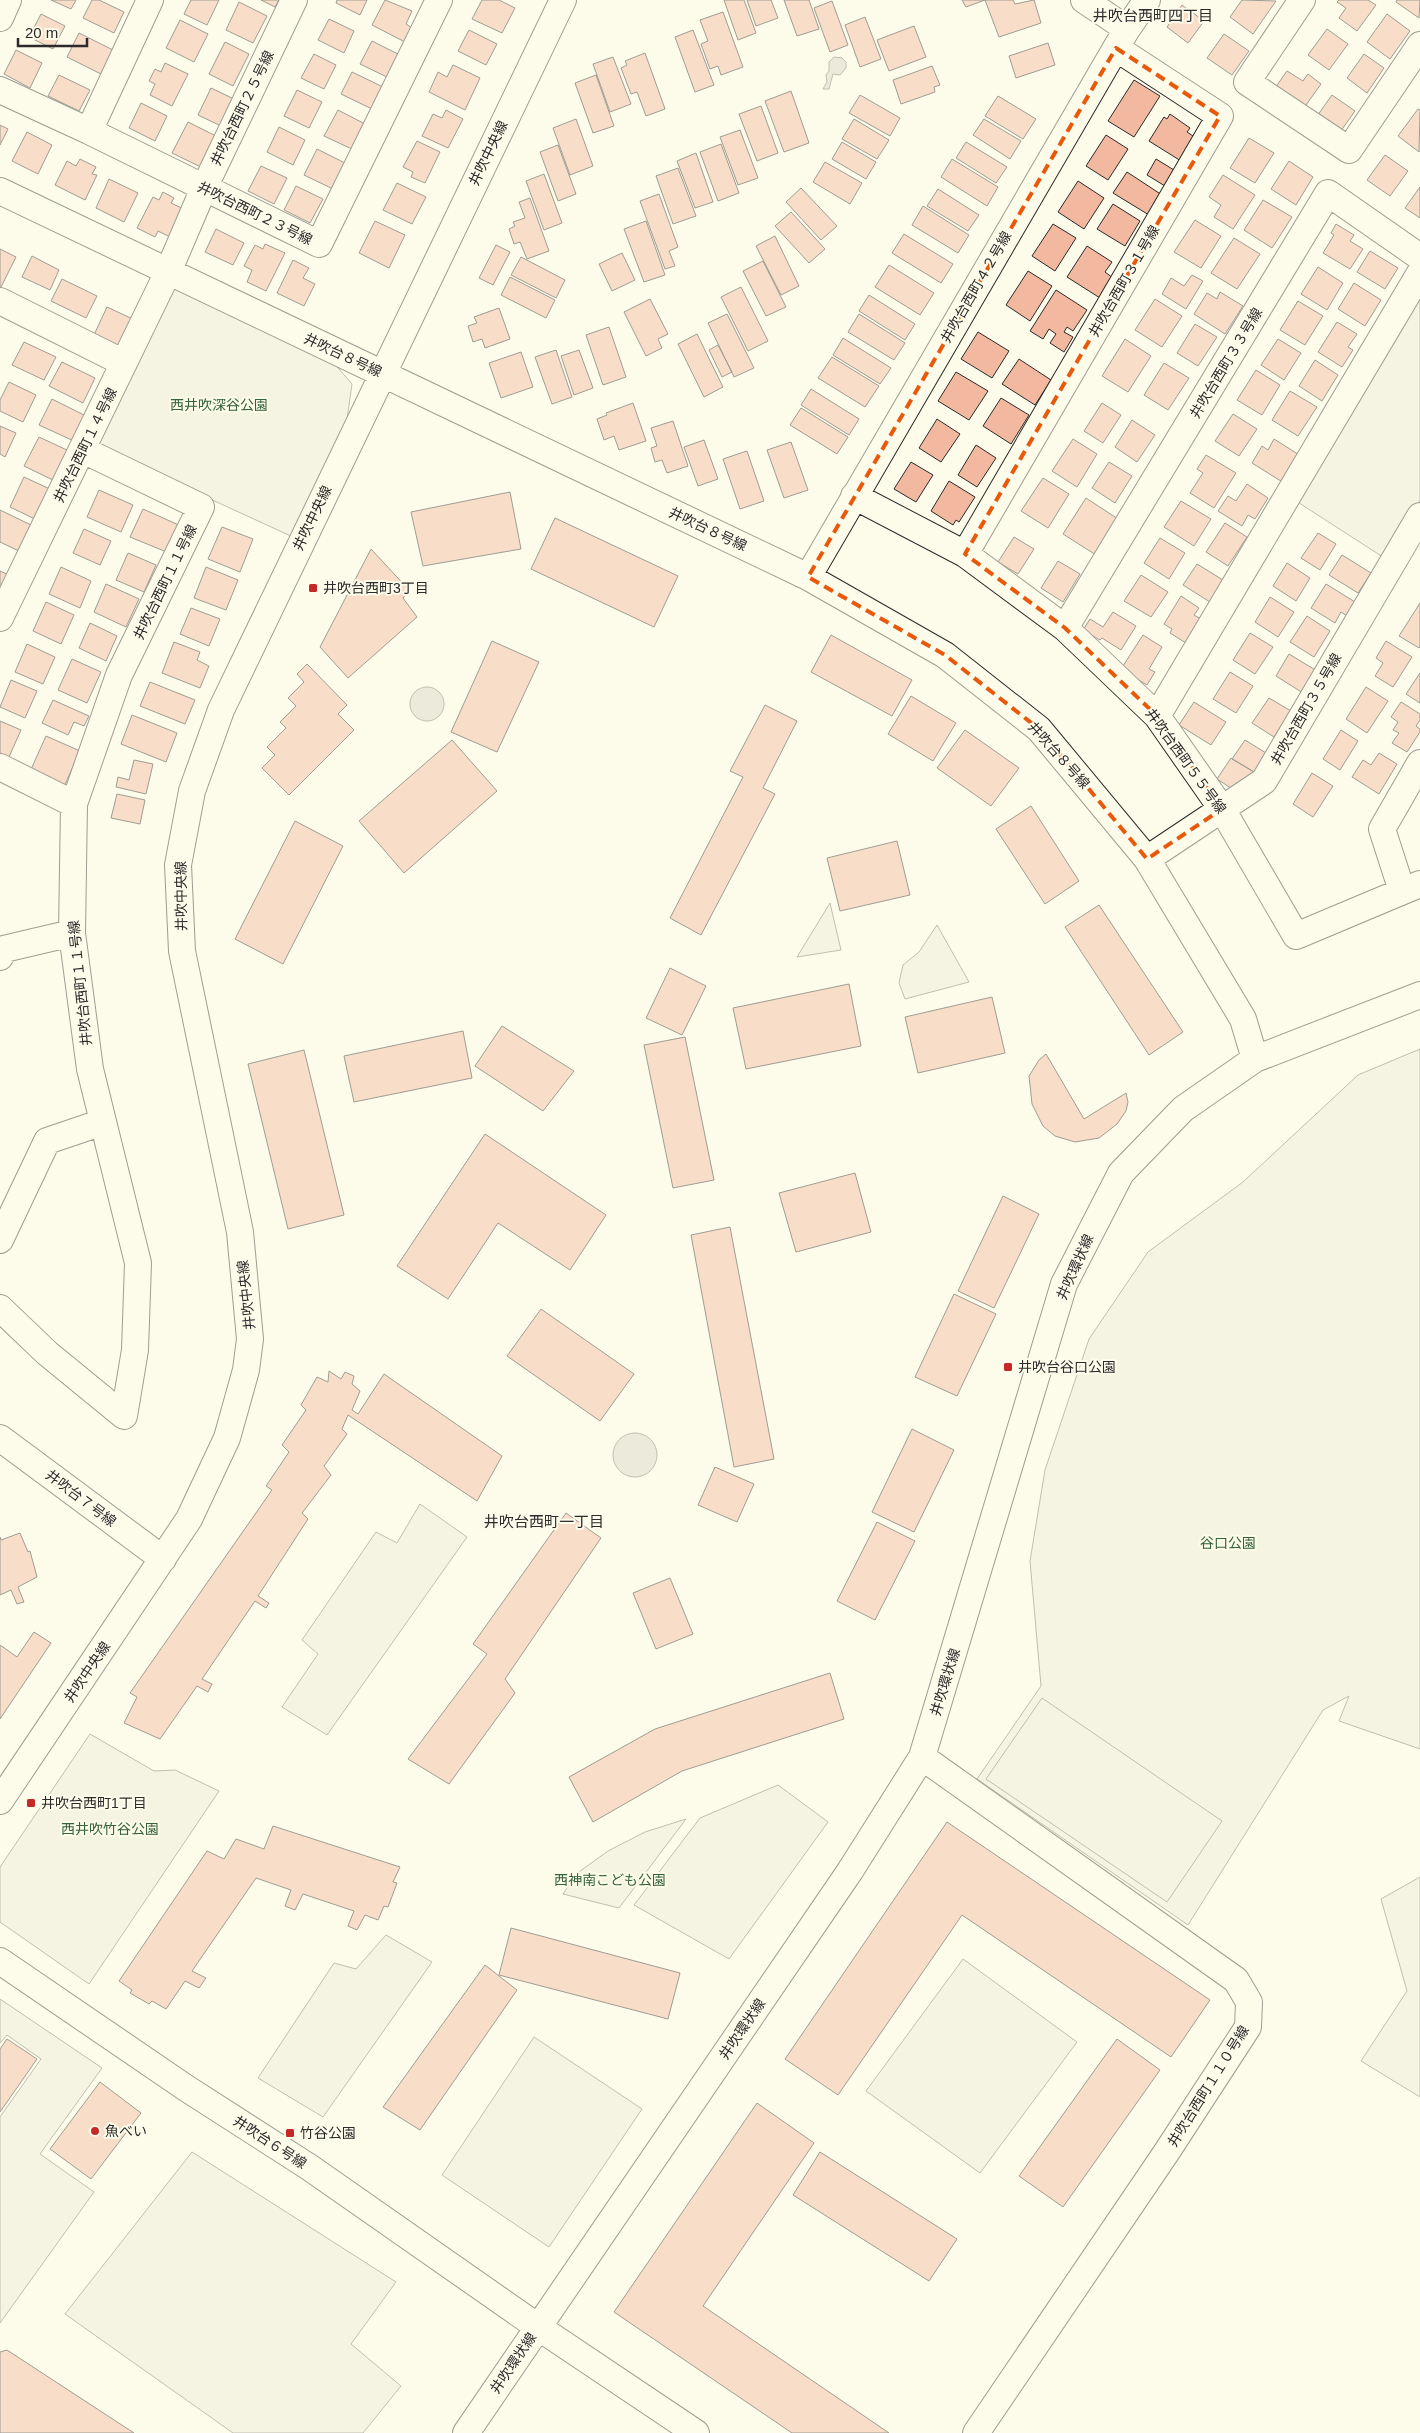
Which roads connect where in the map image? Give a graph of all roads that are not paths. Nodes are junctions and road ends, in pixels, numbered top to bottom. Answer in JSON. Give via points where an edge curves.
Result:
{"nodes":[{"id":1,"x":8,"y":0,"type":"edge"},
{"id":2,"x":150,"y":0,"type":"edge"},
{"id":3,"x":294,"y":0,"type":"edge"},
{"id":4,"x":439,"y":0,"type":"edge"},
{"id":5,"x":563,"y":0,"type":"edge"},
{"id":6,"x":1084,"y":0,"type":"edge"},
{"id":7,"x":1147,"y":0,"type":"edge"},
{"id":8,"x":1302,"y":0,"type":"edge"},
{"id":9,"x":0,"y":18,"type":"edge"},
{"id":10,"x":1122,"y":39,"type":"junction"},
{"id":11,"x":1420,"y":45,"type":"edge"},
{"id":12,"x":0,"y":90,"type":"edge"},
{"id":13,"x":89,"y":131,"type":"junction"},
{"id":14,"x":204,"y":188,"type":"junction"},
{"id":15,"x":0,"y":191,"type":"edge"},
{"id":16,"x":1420,"y":257,"type":"edge"},
{"id":17,"x":168,"y":272,"type":"junction"},
{"id":18,"x":1420,"y":274,"type":"edge"},
{"id":19,"x":2,"y":309,"type":"edge"},
{"id":20,"x":124,"y":363,"type":"junction"},
{"id":21,"x":382,"y":374,"type":"junction"},
{"id":22,"x":83,"y":450,"type":"junction"},
{"id":23,"x":854,"y":496,"type":"junction"},
{"id":24,"x":1420,"y":516,"type":"edge"},
{"id":25,"x":966,"y":554,"type":"junction"},
{"id":26,"x":808,"y":577,"type":"junction"},
{"id":27,"x":0,"y":618,"type":"edge"},
{"id":28,"x":1065,"y":628,"type":"junction"},
{"id":29,"x":1157,"y":716,"type":"junction"},
{"id":30,"x":1420,"y":763,"type":"edge"},
{"id":31,"x":0,"y":767,"type":"edge"},
{"id":32,"x":74,"y":804,"type":"junction"},
{"id":33,"x":1222,"y":809,"type":"junction"},
{"id":34,"x":1147,"y":859,"type":"junction"},
{"id":35,"x":1411,"y":888,"type":"edge"},
{"id":36,"x":72,"y":933,"type":"junction"},
{"id":37,"x":0,"y":957,"type":"edge"},
{"id":38,"x":1420,"y":994,"type":"edge"},
{"id":39,"x":1255,"y":1059,"type":"junction"},
{"id":40,"x":103,"y":1122,"type":"junction"},
{"id":41,"x":0,"y":1240,"type":"edge"},
{"id":42,"x":0,"y":1308,"type":"edge"},
{"id":43,"x":0,"y":1438,"type":"edge"},
{"id":44,"x":163,"y":1559,"type":"junction"},
{"id":45,"x":922,"y":1757,"type":"junction"},
{"id":46,"x":0,"y":1801,"type":"edge"},
{"id":47,"x":0,"y":1962,"type":"edge"},
{"id":48,"x":538,"y":2327,"type":"junction"},
{"id":49,"x":466,"y":2433,"type":"edge"},
{"id":50,"x":696,"y":2433,"type":"edge"},
{"id":51,"x":976,"y":2433,"type":"edge"}],
"edges":[{"from":1,"to":9,"type":"street"},
{"from":2,"to":13,"type":"street"},
{"from":3,"to":14,"type":"street","name":"井吹台西町２５号線"},
{"from":4,"to":14,"type":"street","name":"井吹台西町２３号線","via":[[319,244]]},
{"from":5,"to":21,"type":"street","name":"井吹中央線"},
{"from":6,"to":10,"type":"street"},
{"from":7,"to":10,"type":"street","name":"井吹台西町４２号線"},
{"from":8,"to":11,"type":"street","via":[[1247,82],[1349,150]]},
{"from":10,"to":23,"type":"street","name":"井吹台西町４２号線"},
{"from":10,"to":25,"type":"street","name":"井吹台西町３１号線","via":[[1220,116]]},
{"from":12,"to":13,"type":"street","name":"井吹台西町２３号線"},
{"from":13,"to":14,"type":"street","name":"井吹台西町２３号線"},
{"from":14,"to":17,"type":"street","name":"井吹台西町２５号線"},
{"from":15,"to":17,"type":"street","name":"井吹台８号線"},
{"from":16,"to":28,"type":"street","name":"井吹台西町３３号線","via":[[1328,193]]},
{"from":17,"to":20,"type":"street","name":"井吹台西町１４号線"},
{"from":17,"to":21,"type":"street","name":"井吹台８号線"},
{"from":18,"to":29,"type":"street"},
{"from":19,"to":20,"type":"street"},
{"from":20,"to":22,"type":"street","name":"井吹台西町１４号線"},
{"from":21,"to":26,"type":"street","name":"井吹台８号線"},
{"from":21,"to":44,"type":"street","name":"井吹中央線","via":[[221,710],[192,791],[178,865],[182,951],[240,1232],[250,1339],[246,1370],[227,1438],[190,1520]]},
{"from":22,"to":27,"type":"street","name":"井吹台西町１４号線"},
{"from":22,"to":32,"type":"street","name":"井吹台西町１１号線","via":[[201,507],[119,675]]},
{"from":23,"to":25,"type":"street","name":"井吹台西町５５号線"},
{"from":23,"to":26,"type":"street","name":"井吹台西町４２号線"},
{"from":24,"to":33,"type":"street","name":"井吹台西町３５号線","via":[[1264,781]]},
{"from":25,"to":28,"type":"street","name":"井吹台西町５５号線"},
{"from":26,"to":34,"type":"street","name":"井吹台８号線","via":[[944,655],[1039,729]]},
{"from":28,"to":29,"type":"street","name":"井吹台西町５５号線"},
{"from":29,"to":33,"type":"street","name":"井吹台西町５５号線"},
{"from":30,"to":35,"type":"street","via":[[1382,828]]},
{"from":31,"to":32,"type":"street"},
{"from":32,"to":36,"type":"street","name":"井吹台西町１１号線"},
{"from":33,"to":34,"type":"street","name":"井吹台西町３５号線"},
{"from":33,"to":35,"type":"street","name":"井吹台西町５５号線","via":[[1296,936]]},
{"from":34,"to":39,"type":"street","name":"井吹台８号線","via":[[1243,1019]]},
{"from":36,"to":37,"type":"street","via":[[4,949]]},
{"from":36,"to":40,"type":"street","name":"井吹台西町１１号線","via":[[90,1070]]},
{"from":38,"to":39,"type":"street","name":"井吹環状線"},
{"from":39,"to":45,"type":"street","name":"井吹環状線","via":[[1183,1109],[1121,1172],[1064,1284]]},
{"from":40,"to":41,"type":"street","via":[[47,1141]]},
{"from":40,"to":42,"type":"street","name":"井吹台西町１１号線","via":[[138,1263],[135,1350],[124,1416]]},
{"from":43,"to":44,"type":"street","name":"井吹台７号線"},
{"from":44,"to":46,"type":"street","name":"井吹中央線"},
{"from":45,"to":48,"type":"street","name":"井吹環状線","via":[[850,1870]]},
{"from":45,"to":51,"type":"street","name":"井吹台西町１１０号線","via":[[1236,1980],[1249,2002],[1248,2027]]},
{"from":47,"to":48,"type":"street","name":"井吹台６号線","via":[[309,2167]]},
{"from":48,"to":49,"type":"street","name":"井吹環状線"},
{"from":48,"to":50,"type":"street"}]}
